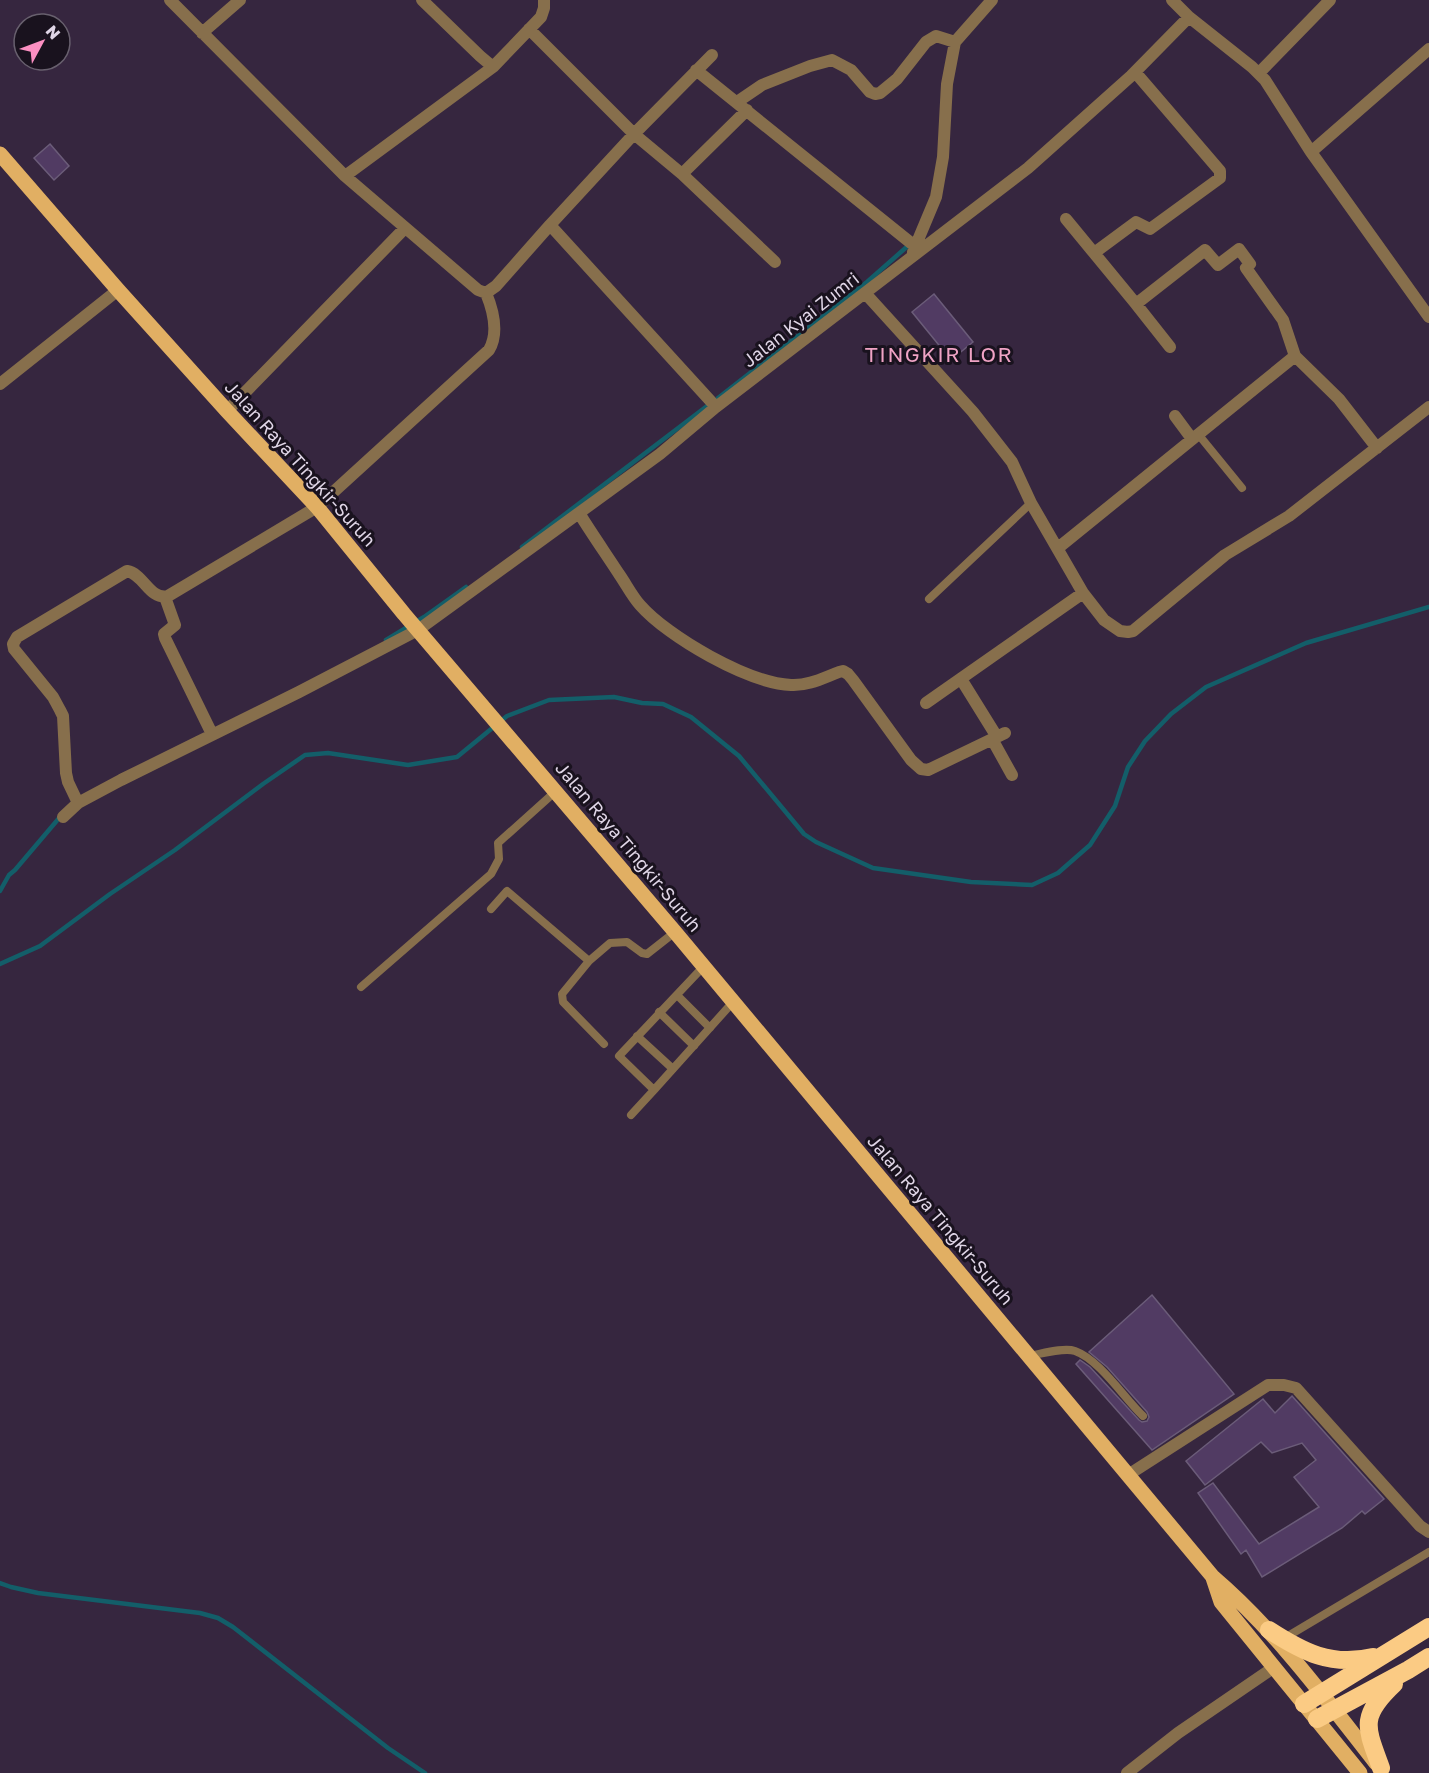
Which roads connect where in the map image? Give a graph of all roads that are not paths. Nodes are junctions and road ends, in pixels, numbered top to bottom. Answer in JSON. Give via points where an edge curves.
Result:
{"nodes":[{"id":1,"x":170,"y":0,"type":"edge"},
{"id":2,"x":240,"y":0,"type":"edge"},
{"id":3,"x":422,"y":0,"type":"edge"},
{"id":4,"x":544,"y":0,"type":"edge"},
{"id":5,"x":992,"y":0,"type":"edge"},
{"id":6,"x":1172,"y":0,"type":"edge"},
{"id":7,"x":1330,"y":0,"type":"edge"},
{"id":8,"x":1189,"y":17,"type":"junction"},
{"id":9,"x":529,"y":29,"type":"junction"},
{"id":10,"x":202,"y":33,"type":"junction"},
{"id":11,"x":951,"y":41,"type":"junction"},
{"id":12,"x":1429,"y":49,"type":"edge"},
{"id":13,"x":712,"y":56,"type":"dead end"},
{"id":14,"x":494,"y":67,"type":"junction"},
{"id":15,"x":696,"y":70,"type":"junction"},
{"id":16,"x":1135,"y":72,"type":"junction"},
{"id":17,"x":1259,"y":73,"type":"junction"},
{"id":18,"x":742,"y":106,"type":"junction"},
{"id":19,"x":634,"y":134,"type":"junction"},
{"id":20,"x":1311,"y":152,"type":"junction"},
{"id":21,"x":0,"y":154,"type":"edge"},
{"id":22,"x":682,"y":174,"type":"junction"},
{"id":23,"x":345,"y":176,"type":"junction"},
{"id":24,"x":1066,"y":219,"type":"dead end"},
{"id":25,"x":550,"y":225,"type":"junction"},
{"id":26,"x":405,"y":228,"type":"junction"},
{"id":27,"x":913,"y":252,"type":"junction"},
{"id":28,"x":1094,"y":253,"type":"junction"},
{"id":29,"x":775,"y":262,"type":"dead end"},
{"id":30,"x":118,"y":290,"type":"junction"},
{"id":31,"x":486,"y":293,"type":"junction"},
{"id":32,"x":865,"y":293,"type":"junction"},
{"id":33,"x":1136,"y":304,"type":"junction"},
{"id":34,"x":1429,"y":317,"type":"edge"},
{"id":35,"x":1170,"y":347,"type":"dead end"},
{"id":36,"x":1295,"y":356,"type":"junction"},
{"id":37,"x":0,"y":384,"type":"edge"},
{"id":38,"x":716,"y":406,"type":"junction"},
{"id":39,"x":1429,"y":407,"type":"edge"},
{"id":40,"x":227,"y":411,"type":"junction"},
{"id":41,"x":1175,"y":416,"type":"dead end"},
{"id":42,"x":1195,"y":437,"type":"junction"},
{"id":43,"x":1377,"y":448,"type":"junction"},
{"id":44,"x":1242,"y":488,"type":"dead end"},
{"id":45,"x":1031,"y":503,"type":"junction"},
{"id":46,"x":317,"y":507,"type":"junction"},
{"id":47,"x":579,"y":513,"type":"junction"},
{"id":48,"x":1058,"y":548,"type":"junction"},
{"id":49,"x":1083,"y":593,"type":"junction"},
{"id":50,"x":165,"y":597,"type":"junction"},
{"id":51,"x":929,"y":599,"type":"dead end"},
{"id":52,"x":416,"y":629,"type":"junction"},
{"id":53,"x":961,"y":679,"type":"junction"},
{"id":54,"x":926,"y":703,"type":"dead end"},
{"id":55,"x":212,"y":734,"type":"junction"},
{"id":56,"x":998,"y":736,"type":"junction"},
{"id":57,"x":1012,"y":775,"type":"dead end"},
{"id":58,"x":556,"y":791,"type":"junction"},
{"id":59,"x":76,"y":800,"type":"junction"},
{"id":60,"x":63,"y":817,"type":"dead end"},
{"id":61,"x":491,"y":909,"type":"dead end"},
{"id":62,"x":675,"y":932,"type":"junction"},
{"id":63,"x":589,"y":961,"type":"junction"},
{"id":64,"x":704,"y":966,"type":"junction"},
{"id":65,"x":361,"y":987,"type":"dead end"},
{"id":66,"x":677,"y":995,"type":"junction"},
{"id":67,"x":734,"y":1002,"type":"junction"},
{"id":68,"x":659,"y":1012,"type":"junction"},
{"id":69,"x":710,"y":1028,"type":"junction"},
{"id":70,"x":638,"y":1036,"type":"junction"},
{"id":71,"x":604,"y":1044,"type":"dead end"},
{"id":72,"x":694,"y":1046,"type":"junction"},
{"id":73,"x":673,"y":1069,"type":"junction"},
{"id":74,"x":654,"y":1090,"type":"junction"},
{"id":75,"x":631,"y":1115,"type":"dead end"},
{"id":76,"x":1029,"y":1356,"type":"junction"},
{"id":77,"x":1143,"y":1416,"type":"dead end"},
{"id":78,"x":1128,"y":1475,"type":"junction"},
{"id":79,"x":1429,"y":1532,"type":"edge"},
{"id":80,"x":1429,"y":1552,"type":"edge"},
{"id":81,"x":1213,"y":1577,"type":"junction"},
{"id":82,"x":1429,"y":1627,"type":"edge"},
{"id":83,"x":1276,"y":1634,"type":"junction"},
{"id":84,"x":1383,"y":1654,"type":"junction"},
{"id":85,"x":1429,"y":1657,"type":"edge"},
{"id":86,"x":1273,"y":1668,"type":"junction"},
{"id":87,"x":1408,"y":1670,"type":"junction"},
{"id":88,"x":1321,"y":1693,"type":"junction"},
{"id":89,"x":1304,"y":1704,"type":"junction"},
{"id":90,"x":1335,"y":1710,"type":"junction"},
{"id":91,"x":1317,"y":1719,"type":"junction"},
{"id":92,"x":1383,"y":1771,"type":"edge"},
{"id":93,"x":1356,"y":1772,"type":"edge"},
{"id":94,"x":1127,"y":1773,"type":"edge"}],
"edges":[{"from":1,"to":10,"type":"street"},
{"from":2,"to":10,"type":"street"},
{"from":3,"to":14,"type":"street"},
{"from":4,"to":9,"type":"street","via":[[543,13]]},
{"from":5,"to":11,"type":"street"},
{"from":6,"to":8,"type":"street"},
{"from":7,"to":17,"type":"street"},
{"from":8,"to":16,"type":"street","name":"Jalan Kyai Zumri"},
{"from":8,"to":17,"type":"street"},
{"from":9,"to":14,"type":"street"},
{"from":9,"to":19,"type":"street"},
{"from":10,"to":23,"type":"street"},
{"from":11,"to":18,"type":"street","via":[[936,36],[926,42],[897,79],[880,93],[870,92],[851,70],[832,60],[762,85]]},
{"from":11,"to":27,"type":"street","via":[[943,157],[936,197]]},
{"from":12,"to":20,"type":"street"},
{"from":13,"to":15,"type":"street"},
{"from":14,"to":23,"type":"street"},
{"from":15,"to":18,"type":"street"},
{"from":15,"to":19,"type":"street"},
{"from":16,"to":27,"type":"street","name":"Jalan Kyai Zumri","via":[[1028,168]]},
{"from":16,"to":28,"type":"street","via":[[1220,171],[1220,178],[1150,229],[1136,222]]},
{"from":17,"to":20,"type":"street"},
{"from":18,"to":22,"type":"street"},
{"from":18,"to":27,"type":"street"},
{"from":19,"to":22,"type":"street"},
{"from":19,"to":25,"type":"street"},
{"from":20,"to":34,"type":"street"},
{"from":21,"to":30,"type":"main road","name":"Jalan Raya Tingkir-Suruh"},
{"from":22,"to":29,"type":"street"},
{"from":23,"to":26,"type":"street"},
{"from":24,"to":28,"type":"street"},
{"from":25,"to":31,"type":"street"},
{"from":25,"to":38,"type":"street"},
{"from":26,"to":31,"type":"street"},
{"from":26,"to":40,"type":"street"},
{"from":27,"to":32,"type":"street","name":"Jalan Kyai Zumri"},
{"from":28,"to":33,"type":"street"},
{"from":30,"to":37,"type":"street"},
{"from":30,"to":40,"type":"main road","name":"Jalan Raya Tingkir-Suruh"},
{"from":31,"to":46,"type":"street","via":[[495,334],[489,350]]},
{"from":32,"to":38,"type":"street","name":"Jalan Kyai Zumri"},
{"from":32,"to":45,"type":"street","via":[[980,420],[1012,462]]},
{"from":33,"to":35,"type":"street"},
{"from":33,"to":36,"type":"street","via":[[1205,250],[1218,265],[1239,249],[1250,264],[1246,268],[1283,320]]},
{"from":36,"to":42,"type":"street"},
{"from":36,"to":43,"type":"street","via":[[1339,399]]},
{"from":38,"to":47,"type":"street","name":"Jalan Kyai Zumri","via":[[660,454]]},
{"from":39,"to":43,"type":"street"},
{"from":40,"to":46,"type":"main road","name":"Jalan Raya Tingkir-Suruh"},
{"from":41,"to":42,"type":"street"},
{"from":42,"to":44,"type":"lane"},
{"from":42,"to":48,"type":"street"},
{"from":43,"to":49,"type":"street","via":[[1289,516],[1225,555],[1133,631],[1120,631],[1104,620]]},
{"from":45,"to":48,"type":"street"},
{"from":45,"to":51,"type":"lane"},
{"from":46,"to":50,"type":"street"},
{"from":46,"to":52,"type":"main road","name":"Jalan Raya Tingkir-Suruh"},
{"from":47,"to":52,"type":"street","name":"Jalan Kyai Zumri"},
{"from":47,"to":56,"type":"street","via":[[639,604],[654,619],[726,664],[759,679],[807,684],[843,671],[863,691],[911,760],[923,770]]},
{"from":48,"to":49,"type":"street"},
{"from":49,"to":53,"type":"street"},
{"from":50,"to":55,"type":"street","via":[[175,625],[164,634],[165,638]]},
{"from":50,"to":59,"type":"street","via":[[154,594],[139,576],[127,571],[14,642],[14,649],[53,697],[63,716],[66,773]]},
{"from":52,"to":55,"type":"street","name":"Jalan Kyai Zumri"},
{"from":52,"to":58,"type":"main road","name":"Jalan Raya Tingkir-Suruh"},
{"from":53,"to":54,"type":"street"},
{"from":53,"to":56,"type":"street"},
{"from":55,"to":59,"type":"street","name":"Jalan Kyai Zumri"},
{"from":56,"to":57,"type":"street"},
{"from":58,"to":62,"type":"main road","name":"Jalan Raya Tingkir-Suruh"},
{"from":58,"to":65,"type":"lane","via":[[498,843],[499,859],[491,874]]},
{"from":59,"to":60,"type":"street","name":"Jalan Kyai Zumri"},
{"from":61,"to":63,"type":"lane","via":[[507,891]]},
{"from":62,"to":63,"type":"lane","via":[[647,954],[621,941],[610,943]]},
{"from":62,"to":64,"type":"main road","name":"Jalan Raya Tingkir-Suruh"},
{"from":63,"to":71,"type":"lane","via":[[561,998]]},
{"from":64,"to":66,"type":"lane"},
{"from":64,"to":67,"type":"main road","name":"Jalan Raya Tingkir-Suruh"},
{"from":66,"to":68,"type":"lane"},
{"from":66,"to":69,"type":"lane"},
{"from":67,"to":69,"type":"lane"},
{"from":67,"to":76,"type":"main road","name":"Jalan Raya Tingkir-Suruh"},
{"from":68,"to":70,"type":"lane"},
{"from":68,"to":72,"type":"lane"},
{"from":69,"to":72,"type":"lane"},
{"from":70,"to":73,"type":"lane"},
{"from":70,"to":74,"type":"lane","via":[[619,1056]]},
{"from":72,"to":73,"type":"lane"},
{"from":73,"to":74,"type":"lane"},
{"from":74,"to":75,"type":"lane"},
{"from":76,"to":77,"type":"lane","via":[[1075,1351],[1090,1360]]},
{"from":76,"to":78,"type":"main road","name":"Jalan Raya Tingkir-Suruh"},
{"from":78,"to":79,"type":"street","via":[[1268,1385],[1284,1385],[1296,1388]]},
{"from":78,"to":81,"type":"main road","name":"Jalan Raya Tingkir-Suruh"},
{"from":80,"to":83,"type":"lane"},
{"from":81,"to":83,"type":"main road","name":"Jalan Raya Tingkir-Suruh"},
{"from":81,"to":86,"type":"main road","name":"Jalan Raya Tingkir-Suruh","via":[[1221,1602]]},
{"from":82,"to":84,"type":"highway"},
{"from":83,"to":84,"type":"highway","via":[[1300,1649],[1329,1659],[1361,1660]]},
{"from":83,"to":88,"type":"main road","name":"Jalan Raya Tingkir-Suruh"},
{"from":84,"to":88,"type":"highway"},
{"from":85,"to":87,"type":"highway"},
{"from":86,"to":89,"type":"main road","name":"Jalan Raya Tingkir-Suruh"},
{"from":86,"to":94,"type":"street","via":[[1178,1732]]},
{"from":87,"to":90,"type":"highway"},
{"from":87,"to":92,"type":"highway","via":[[1378,1698],[1368,1723]]},
{"from":88,"to":89,"type":"highway"},
{"from":88,"to":90,"type":"main road","name":"Jalan Raya Tingkir-Suruh"},
{"from":89,"to":91,"type":"main road","name":"Jalan Raya Tingkir-Suruh"},
{"from":90,"to":91,"type":"highway"},
{"from":90,"to":92,"type":"main road","name":"Jalan Raya Tingkir-Suruh"},
{"from":91,"to":93,"type":"main road","name":"Jalan Raya Tingkir-Suruh"}]}
